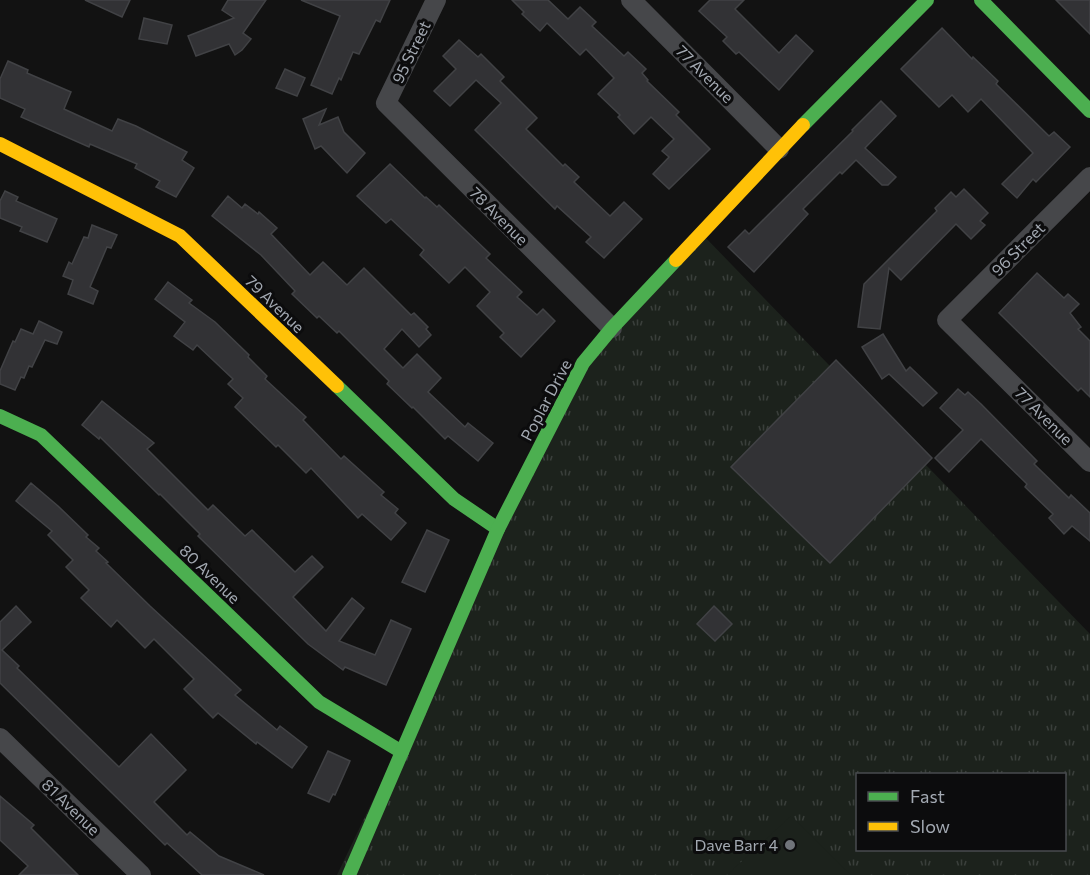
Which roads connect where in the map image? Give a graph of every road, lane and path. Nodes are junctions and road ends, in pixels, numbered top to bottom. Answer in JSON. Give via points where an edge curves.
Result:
{"nodes":[{"id":1,"x":436,"y":0,"type":"edge"},
{"id":2,"x":631,"y":0,"type":"edge"},
{"id":3,"x":927,"y":0,"type":"edge"},
{"id":4,"x":981,"y":0,"type":"edge"},
{"id":5,"x":386,"y":103,"type":"joint"},
{"id":6,"x":1090,"y":111,"type":"edge"},
{"id":7,"x":0,"y":144,"type":"edge"},
{"id":8,"x":779,"y":149,"type":"junction"},
{"id":9,"x":1090,"y":177,"type":"edge"},
{"id":10,"x":947,"y":320,"type":"joint"},
{"id":11,"x":612,"y":328,"type":"junction"},
{"id":12,"x":0,"y":416,"type":"edge"},
{"id":13,"x":1090,"y":462,"type":"edge"},
{"id":14,"x":498,"y":529,"type":"junction"},
{"id":15,"x":0,"y":738,"type":"edge"},
{"id":16,"x":402,"y":752,"type":"junction"},
{"id":17,"x":141,"y":875,"type":"edge"},
{"id":18,"x":348,"y":875,"type":"edge"}],
"edges":[{"from":1,"to":5,"type":"street","name":"95 Street"},
{"from":2,"to":8,"type":"street","name":"77 Avenue"},
{"from":3,"to":8,"type":"street","name":"Poplar Drive"},
{"from":4,"to":6,"type":"street"},
{"from":5,"to":11,"type":"street","name":"78 Avenue"},
{"from":7,"to":14,"type":"street","name":"79 Avenue","via":[[180,236],[454,499]]},
{"from":8,"to":11,"type":"street","name":"Poplar Drive"},
{"from":9,"to":10,"type":"street","name":"96 Street"},
{"from":10,"to":13,"type":"street","name":"77 Avenue"},
{"from":11,"to":14,"type":"street","name":"Poplar Drive","via":[[583,363]]},
{"from":12,"to":16,"type":"street","name":"80 Avenue","via":[[41,435],[319,702]]},
{"from":14,"to":16,"type":"street","name":"Poplar Drive"},
{"from":15,"to":17,"type":"street","name":"81 Avenue"},
{"from":16,"to":18,"type":"street","name":"Poplar Drive"}]}
